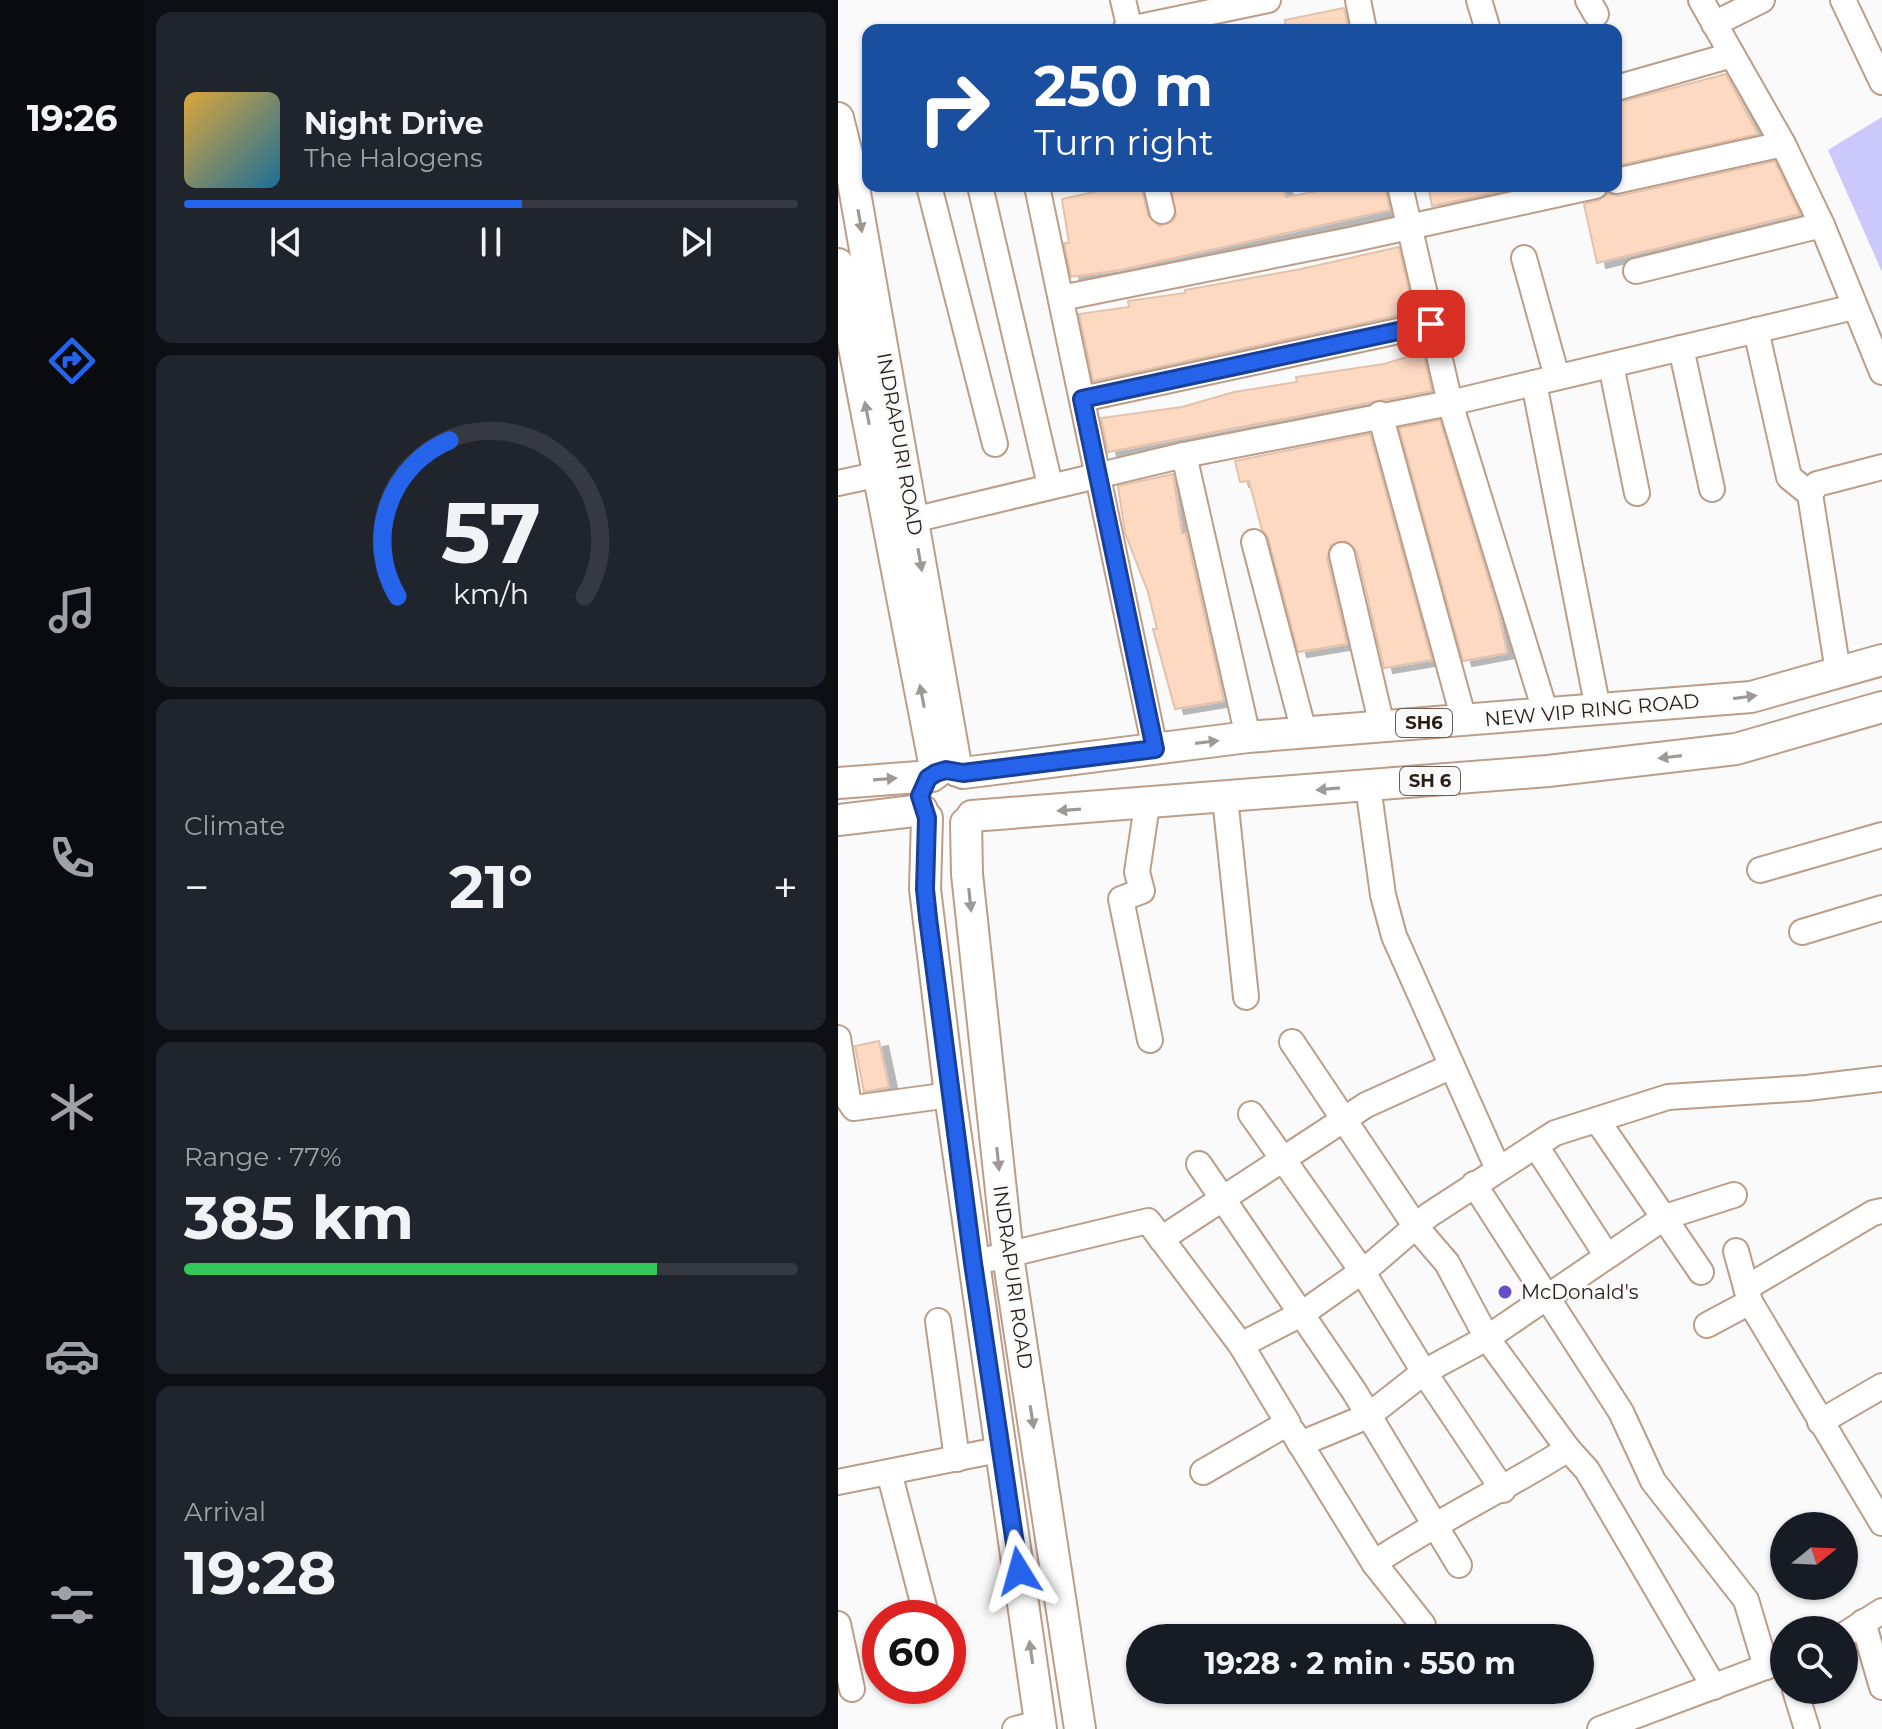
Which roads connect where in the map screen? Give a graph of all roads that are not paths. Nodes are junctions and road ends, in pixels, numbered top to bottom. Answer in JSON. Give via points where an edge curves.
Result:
{"nodes":[{"id":1,"x":1123,"y":0,"type":"edge"},
{"id":2,"x":1268,"y":0,"type":"edge"},
{"id":3,"x":1358,"y":0,"type":"edge"},
{"id":4,"x":1479,"y":0,"type":"edge"},
{"id":5,"x":1701,"y":0,"type":"edge"},
{"id":6,"x":1762,"y":0,"type":"edge"},
{"id":7,"x":1843,"y":0,"type":"edge"},
{"id":8,"x":1126,"y":24,"type":"edge"},
{"id":9,"x":1155,"y":24,"type":"edge"},
{"id":10,"x":1363,"y":24,"type":"edge"},
{"id":11,"x":1486,"y":24,"type":"edge"},
{"id":12,"x":1714,"y":24,"type":"junction"},
{"id":13,"x":1732,"y":55,"type":"junction"},
{"id":14,"x":1882,"y":82,"type":"edge"},
{"id":15,"x":1622,"y":86,"type":"edge"},
{"id":16,"x":838,"y":118,"type":"edge"},
{"id":17,"x":1783,"y":144,"type":"junction"},
{"id":18,"x":852,"y":169,"type":"edge"},
{"id":19,"x":1622,"y":180,"type":"edge"},
{"id":20,"x":931,"y":192,"type":"edge"},
{"id":21,"x":981,"y":192,"type":"edge"},
{"id":22,"x":1038,"y":192,"type":"edge"},
{"id":23,"x":1157,"y":192,"type":"edge"},
{"id":24,"x":1401,"y":192,"type":"edge"},
{"id":25,"x":1568,"y":192,"type":"edge"},
{"id":26,"x":1162,"y":211,"type":"dead end"},
{"id":27,"x":1822,"y":225,"type":"junction"},
{"id":28,"x":1410,"y":227,"type":"junction"},
{"id":29,"x":1524,"y":258,"type":"dead end"},
{"id":30,"x":838,"y":264,"type":"edge"},
{"id":31,"x":1636,"y":271,"type":"dead end"},
{"id":32,"x":1061,"y":298,"type":"junction"},
{"id":33,"x":1854,"y":307,"type":"junction"},
{"id":34,"x":1431,"y":324,"type":"junction"},
{"id":35,"x":1756,"y":330,"type":"junction"},
{"id":36,"x":845,"y":338,"type":"edge"},
{"id":37,"x":1681,"y":348,"type":"junction"},
{"id":38,"x":1611,"y":365,"type":"junction"},
{"id":39,"x":1882,"y":372,"type":"edge"},
{"id":40,"x":1546,"y":380,"type":"junction"},
{"id":41,"x":1082,"y":399,"type":"junction"},
{"id":42,"x":1450,"y":403,"type":"junction"},
{"id":43,"x":1380,"y":414,"type":"junction"},
{"id":44,"x":995,"y":444,"type":"dead end"},
{"id":45,"x":1184,"y":455,"type":"junction"},
{"id":46,"x":1882,"y":467,"type":"edge"},
{"id":47,"x":891,"y":471,"type":"junction"},
{"id":48,"x":1098,"y":474,"type":"junction"},
{"id":49,"x":838,"y":483,"type":"edge"},
{"id":50,"x":1050,"y":485,"type":"junction"},
{"id":51,"x":1712,"y":489,"type":"dead end"},
{"id":52,"x":1637,"y":493,"type":"dead end"},
{"id":53,"x":1810,"y":494,"type":"junction"},
{"id":54,"x":900,"y":523,"type":"junction"},
{"id":55,"x":1254,"y":542,"type":"dead end"},
{"id":56,"x":1342,"y":555,"type":"dead end"},
{"id":57,"x":1882,"y":660,"type":"edge"},
{"id":58,"x":1838,"y":672,"type":"junction"},
{"id":59,"x":1882,"y":707,"type":"edge"},
{"id":60,"x":1598,"y":709,"type":"junction"},
{"id":61,"x":1546,"y":714,"type":"junction"},
{"id":62,"x":1464,"y":720,"type":"junction"},
{"id":63,"x":1382,"y":726,"type":"junction"},
{"id":64,"x":1304,"y":732,"type":"junction"},
{"id":65,"x":1248,"y":737,"type":"junction"},
{"id":66,"x":1155,"y":749,"type":"junction"},
{"id":67,"x":947,"y":773,"type":"junction"},
{"id":68,"x":838,"y":783,"type":"edge"},
{"id":69,"x":1368,"y":786,"type":"junction"},
{"id":70,"x":1225,"y":798,"type":"junction"},
{"id":71,"x":1147,"y":805,"type":"junction"},
{"id":72,"x":925,"y":814,"type":"junction"},
{"id":73,"x":969,"y":819,"type":"junction"},
{"id":74,"x":838,"y":820,"type":"edge"},
{"id":75,"x":1882,"y":835,"type":"edge"},
{"id":76,"x":1760,"y":870,"type":"dead end"},
{"id":77,"x":1882,"y":908,"type":"edge"},
{"id":78,"x":1802,"y":932,"type":"dead end"},
{"id":79,"x":1246,"y":997,"type":"dead end"},
{"id":80,"x":838,"y":1038,"type":"edge"},
{"id":81,"x":1150,"y":1040,"type":"dead end"},
{"id":82,"x":1292,"y":1042,"type":"dead end"},
{"id":83,"x":1452,"y":1066,"type":"junction"},
{"id":84,"x":1882,"y":1079,"type":"edge"},
{"id":85,"x":950,"y":1095,"type":"junction"},
{"id":86,"x":1251,"y":1114,"type":"dead end"},
{"id":87,"x":1344,"y":1119,"type":"junction"},
{"id":88,"x":1597,"y":1120,"type":"junction"},
{"id":89,"x":1536,"y":1146,"type":"junction"},
{"id":90,"x":1283,"y":1159,"type":"junction"},
{"id":91,"x":1199,"y":1164,"type":"dead end"},
{"id":92,"x":1498,"y":1169,"type":"junction"},
{"id":93,"x":1474,"y":1184,"type":"junction"},
{"id":94,"x":1734,"y":1195,"type":"dead end"},
{"id":95,"x":1223,"y":1199,"type":"junction"},
{"id":96,"x":1882,"y":1211,"type":"edge"},
{"id":97,"x":1665,"y":1217,"type":"junction"},
{"id":98,"x":1416,"y":1227,"type":"junction"},
{"id":99,"x":1161,"y":1239,"type":"junction"},
{"id":100,"x":1736,"y":1251,"type":"dead end"},
{"id":101,"x":1008,"y":1256,"type":"junction"},
{"id":102,"x":1607,"y":1256,"type":"junction"},
{"id":103,"x":973,"y":1263,"type":"junction"},
{"id":104,"x":1362,"y":1271,"type":"junction"},
{"id":105,"x":1701,"y":1272,"type":"dead end"},
{"id":106,"x":1748,"y":1295,"type":"junction"},
{"id":107,"x":1546,"y":1297,"type":"junction"},
{"id":108,"x":1303,"y":1313,"type":"junction"},
{"id":109,"x":938,"y":1321,"type":"dead end"},
{"id":110,"x":1707,"y":1325,"type":"dead end"},
{"id":111,"x":1487,"y":1338,"type":"junction"},
{"id":112,"x":1241,"y":1345,"type":"junction"},
{"id":113,"x":1424,"y":1372,"type":"junction"},
{"id":114,"x":1882,"y":1386,"type":"edge"},
{"id":115,"x":1368,"y":1416,"type":"junction"},
{"id":116,"x":1820,"y":1422,"type":"junction"},
{"id":117,"x":1294,"y":1433,"type":"junction"},
{"id":118,"x":1003,"y":1449,"type":"junction"},
{"id":119,"x":1568,"y":1449,"type":"junction"},
{"id":120,"x":957,"y":1459,"type":"junction"},
{"id":121,"x":889,"y":1472,"type":"junction"},
{"id":122,"x":1203,"y":1472,"type":"dead end"},
{"id":123,"x":838,"y":1482,"type":"edge"},
{"id":124,"x":1503,"y":1490,"type":"junction"},
{"id":125,"x":1882,"y":1523,"type":"edge"},
{"id":126,"x":1433,"y":1524,"type":"junction"},
{"id":127,"x":1374,"y":1563,"type":"junction"},
{"id":128,"x":1459,"y":1565,"type":"dead end"},
{"id":129,"x":922,"y":1600,"type":"edge"},
{"id":130,"x":1863,"y":1623,"type":"edge"},
{"id":131,"x":838,"y":1624,"type":"edge"},
{"id":132,"x":1422,"y":1624,"type":"edge"},
{"id":133,"x":1770,"y":1652,"type":"edge"},
{"id":134,"x":1770,"y":1665,"type":"edge"},
{"id":135,"x":1714,"y":1687,"type":"junction"},
{"id":136,"x":1882,"y":1687,"type":"edge"},
{"id":137,"x":852,"y":1689,"type":"dead end"},
{"id":138,"x":1799,"y":1704,"type":"edge"},
{"id":139,"x":1032,"y":1727,"type":"edge"},
{"id":140,"x":1080,"y":1729,"type":"edge"},
{"id":141,"x":1600,"y":1729,"type":"edge"},
{"id":142,"x":1807,"y":1729,"type":"edge"}],
"edges":[{"from":1,"to":8,"type":"street"},
{"from":2,"to":9,"type":"street"},
{"from":3,"to":10,"type":"street"},
{"from":4,"to":11,"type":"street"},
{"from":5,"to":12,"type":"street"},
{"from":6,"to":12,"type":"street"},
{"from":7,"to":14,"type":"street"},
{"from":12,"to":13,"type":"street"},
{"from":13,"to":15,"type":"street"},
{"from":13,"to":17,"type":"street"},
{"from":16,"to":18,"type":"main road","name":"INDRAPURI ROAD"},
{"from":17,"to":19,"type":"street"},
{"from":17,"to":27,"type":"street"},
{"from":18,"to":47,"type":"main road","name":"INDRAPURI ROAD","one_way":true},
{"from":20,"to":44,"type":"street"},
{"from":21,"to":50,"type":"street"},
{"from":22,"to":32,"type":"street"},
{"from":23,"to":26,"type":"street"},
{"from":24,"to":28,"type":"street"},
{"from":25,"to":28,"type":"street"},
{"from":27,"to":31,"type":"street"},
{"from":27,"to":33,"type":"street"},
{"from":28,"to":32,"type":"street"},
{"from":28,"to":34,"type":"street"},
{"from":29,"to":40,"type":"street"},
{"from":30,"to":36,"type":"main road","name":"INDRAPURI ROAD"},
{"from":32,"to":41,"type":"street"},
{"from":33,"to":35,"type":"street"},
{"from":33,"to":39,"type":"street"},
{"from":34,"to":41,"type":"street"},
{"from":34,"to":42,"type":"street"},
{"from":35,"to":37,"type":"street"},
{"from":35,"to":53,"type":"street","via":[[1789,477]]},
{"from":47,"to":36,"type":"main road","name":"INDRAPURI ROAD","one_way":true},
{"from":37,"to":38,"type":"street"},
{"from":37,"to":51,"type":"street"},
{"from":38,"to":40,"type":"street"},
{"from":38,"to":52,"type":"street"},
{"from":40,"to":42,"type":"street"},
{"from":40,"to":60,"type":"street"},
{"from":41,"to":48,"type":"street"},
{"from":42,"to":43,"type":"street"},
{"from":42,"to":61,"type":"street"},
{"from":43,"to":45,"type":"street"},
{"from":43,"to":62,"type":"street"},
{"from":45,"to":48,"type":"street"},
{"from":45,"to":65,"type":"street"},
{"from":46,"to":53,"type":"street","via":[[1817,484]]},
{"from":47,"to":49,"type":"street"},
{"from":47,"to":54,"type":"main road","name":"INDRAPURI ROAD"},
{"from":48,"to":50,"type":"street"},
{"from":48,"to":66,"type":"street"},
{"from":50,"to":54,"type":"street"},
{"from":53,"to":58,"type":"street"},
{"from":54,"to":67,"type":"main road","name":"INDRAPURI ROAD"},
{"from":55,"to":64,"type":"street"},
{"from":56,"to":63,"type":"street"},
{"from":57,"to":58,"type":"main road","name":"NEW VIP RING ROAD","number":"SH6"},
{"from":60,"to":58,"type":"main road","name":"NEW VIP RING ROAD","number":"SH6","one_way":true,"via":[[1751,697]]},
{"from":59,"to":69,"type":"main road","number":"SH 6","one_way":true,"via":[[1736,749]]},
{"from":60,"to":61,"type":"main road","name":"NEW VIP RING ROAD","number":"SH6"},
{"from":61,"to":62,"type":"main road","name":"NEW VIP RING ROAD","number":"SH6"},
{"from":62,"to":63,"type":"main road","name":"NEW VIP RING ROAD","number":"SH6"},
{"from":63,"to":64,"type":"main road","name":"NEW VIP RING ROAD","number":"SH6"},
{"from":64,"to":65,"type":"main road","name":"NEW VIP RING ROAD","number":"SH6"},
{"from":66,"to":65,"type":"main road","name":"NEW VIP RING ROAD","number":"SH6","one_way":true},
{"from":66,"to":67,"type":"main road","name":"NEW VIP RING ROAD","number":"SH6"},
{"from":68,"to":67,"type":"main road","name":"NEW VIP RING ROAD","one_way":true},
{"from":67,"to":72,"type":"main road","via":[[923,786]]},
{"from":67,"to":73,"type":"main road","via":[[976,789],[978,799]]},
{"from":69,"to":70,"type":"main road","number":"SH 6","one_way":true},
{"from":69,"to":83,"type":"street","via":[[1391,926]]},
{"from":70,"to":71,"type":"main road","number":"SH 6"},
{"from":70,"to":79,"type":"street"},
{"from":71,"to":73,"type":"main road","number":"SH 6","one_way":true},
{"from":71,"to":81,"type":"street","via":[[1137,872],[1142,891],[1121,899]]},
{"from":72,"to":73,"type":"main road","via":[[948,828]]},
{"from":72,"to":74,"type":"main road"},
{"from":72,"to":85,"type":"main road","name":"INDRAPURI ROAD","via":[[925,889]]},
{"from":73,"to":101,"type":"main road","name":"INDRAPURI ROAD","one_way":true,"via":[[967,874]]},
{"from":75,"to":76,"type":"street"},
{"from":77,"to":78,"type":"street"},
{"from":80,"to":85,"type":"street","via":[[854,1108]]},
{"from":82,"to":87,"type":"street"},
{"from":83,"to":87,"type":"street"},
{"from":83,"to":92,"type":"street"},
{"from":84,"to":88,"type":"street","via":[[1668,1097]]},
{"from":85,"to":103,"type":"main road","name":"INDRAPURI ROAD"},
{"from":86,"to":90,"type":"street"},
{"from":87,"to":90,"type":"street"},
{"from":87,"to":98,"type":"street"},
{"from":88,"to":89,"type":"street","via":[[1555,1133]]},
{"from":88,"to":97,"type":"street"},
{"from":89,"to":92,"type":"street"},
{"from":89,"to":102,"type":"street"},
{"from":90,"to":95,"type":"street"},
{"from":90,"to":104,"type":"street"},
{"from":91,"to":95,"type":"street"},
{"from":92,"to":93,"type":"street"},
{"from":93,"to":98,"type":"street"},
{"from":93,"to":107,"type":"street"},
{"from":94,"to":97,"type":"street"},
{"from":95,"to":99,"type":"street"},
{"from":95,"to":108,"type":"street"},
{"from":96,"to":106,"type":"street"},
{"from":97,"to":102,"type":"street"},
{"from":97,"to":105,"type":"street"},
{"from":98,"to":104,"type":"street"},
{"from":98,"to":111,"type":"street","via":[[1447,1263]]},
{"from":99,"to":101,"type":"street","via":[[1143,1221]]},
{"from":99,"to":112,"type":"street"},
{"from":100,"to":106,"type":"street"},
{"from":101,"to":103,"type":"street"},
{"from":101,"to":140,"type":"main road","name":"INDRAPURI ROAD","one_way":true},
{"from":102,"to":107,"type":"street"},
{"from":103,"to":118,"type":"main road","name":"INDRAPURI ROAD"},
{"from":104,"to":108,"type":"street"},
{"from":104,"to":113,"type":"street"},
{"from":106,"to":110,"type":"street"},
{"from":106,"to":116,"type":"street"},
{"from":107,"to":111,"type":"street"},
{"from":107,"to":133,"type":"street","via":[[1621,1412],[1653,1481],[1746,1600]]},
{"from":108,"to":112,"type":"street"},
{"from":108,"to":115,"type":"street"},
{"from":109,"to":120,"type":"street"},
{"from":111,"to":113,"type":"street"},
{"from":111,"to":119,"type":"street"},
{"from":112,"to":117,"type":"street"},
{"from":113,"to":115,"type":"street"},
{"from":113,"to":124,"type":"street"},
{"from":114,"to":116,"type":"street"},
{"from":115,"to":117,"type":"street"},
{"from":115,"to":126,"type":"street"},
{"from":116,"to":125,"type":"street"},
{"from":117,"to":122,"type":"street"},
{"from":117,"to":127,"type":"street"},
{"from":118,"to":120,"type":"street"},
{"from":139,"to":118,"type":"main road","name":"INDRAPURI ROAD","one_way":true},
{"from":119,"to":124,"type":"street"},
{"from":119,"to":135,"type":"street","via":[[1587,1470]]},
{"from":120,"to":121,"type":"street"},
{"from":121,"to":123,"type":"street"},
{"from":121,"to":129,"type":"street"},
{"from":124,"to":126,"type":"street"},
{"from":126,"to":127,"type":"street"},
{"from":126,"to":128,"type":"street"},
{"from":127,"to":132,"type":"street"},
{"from":130,"to":136,"type":"street"},
{"from":131,"to":137,"type":"street"},
{"from":134,"to":135,"type":"street"},
{"from":135,"to":141,"type":"street"},
{"from":138,"to":142,"type":"street"}]}
